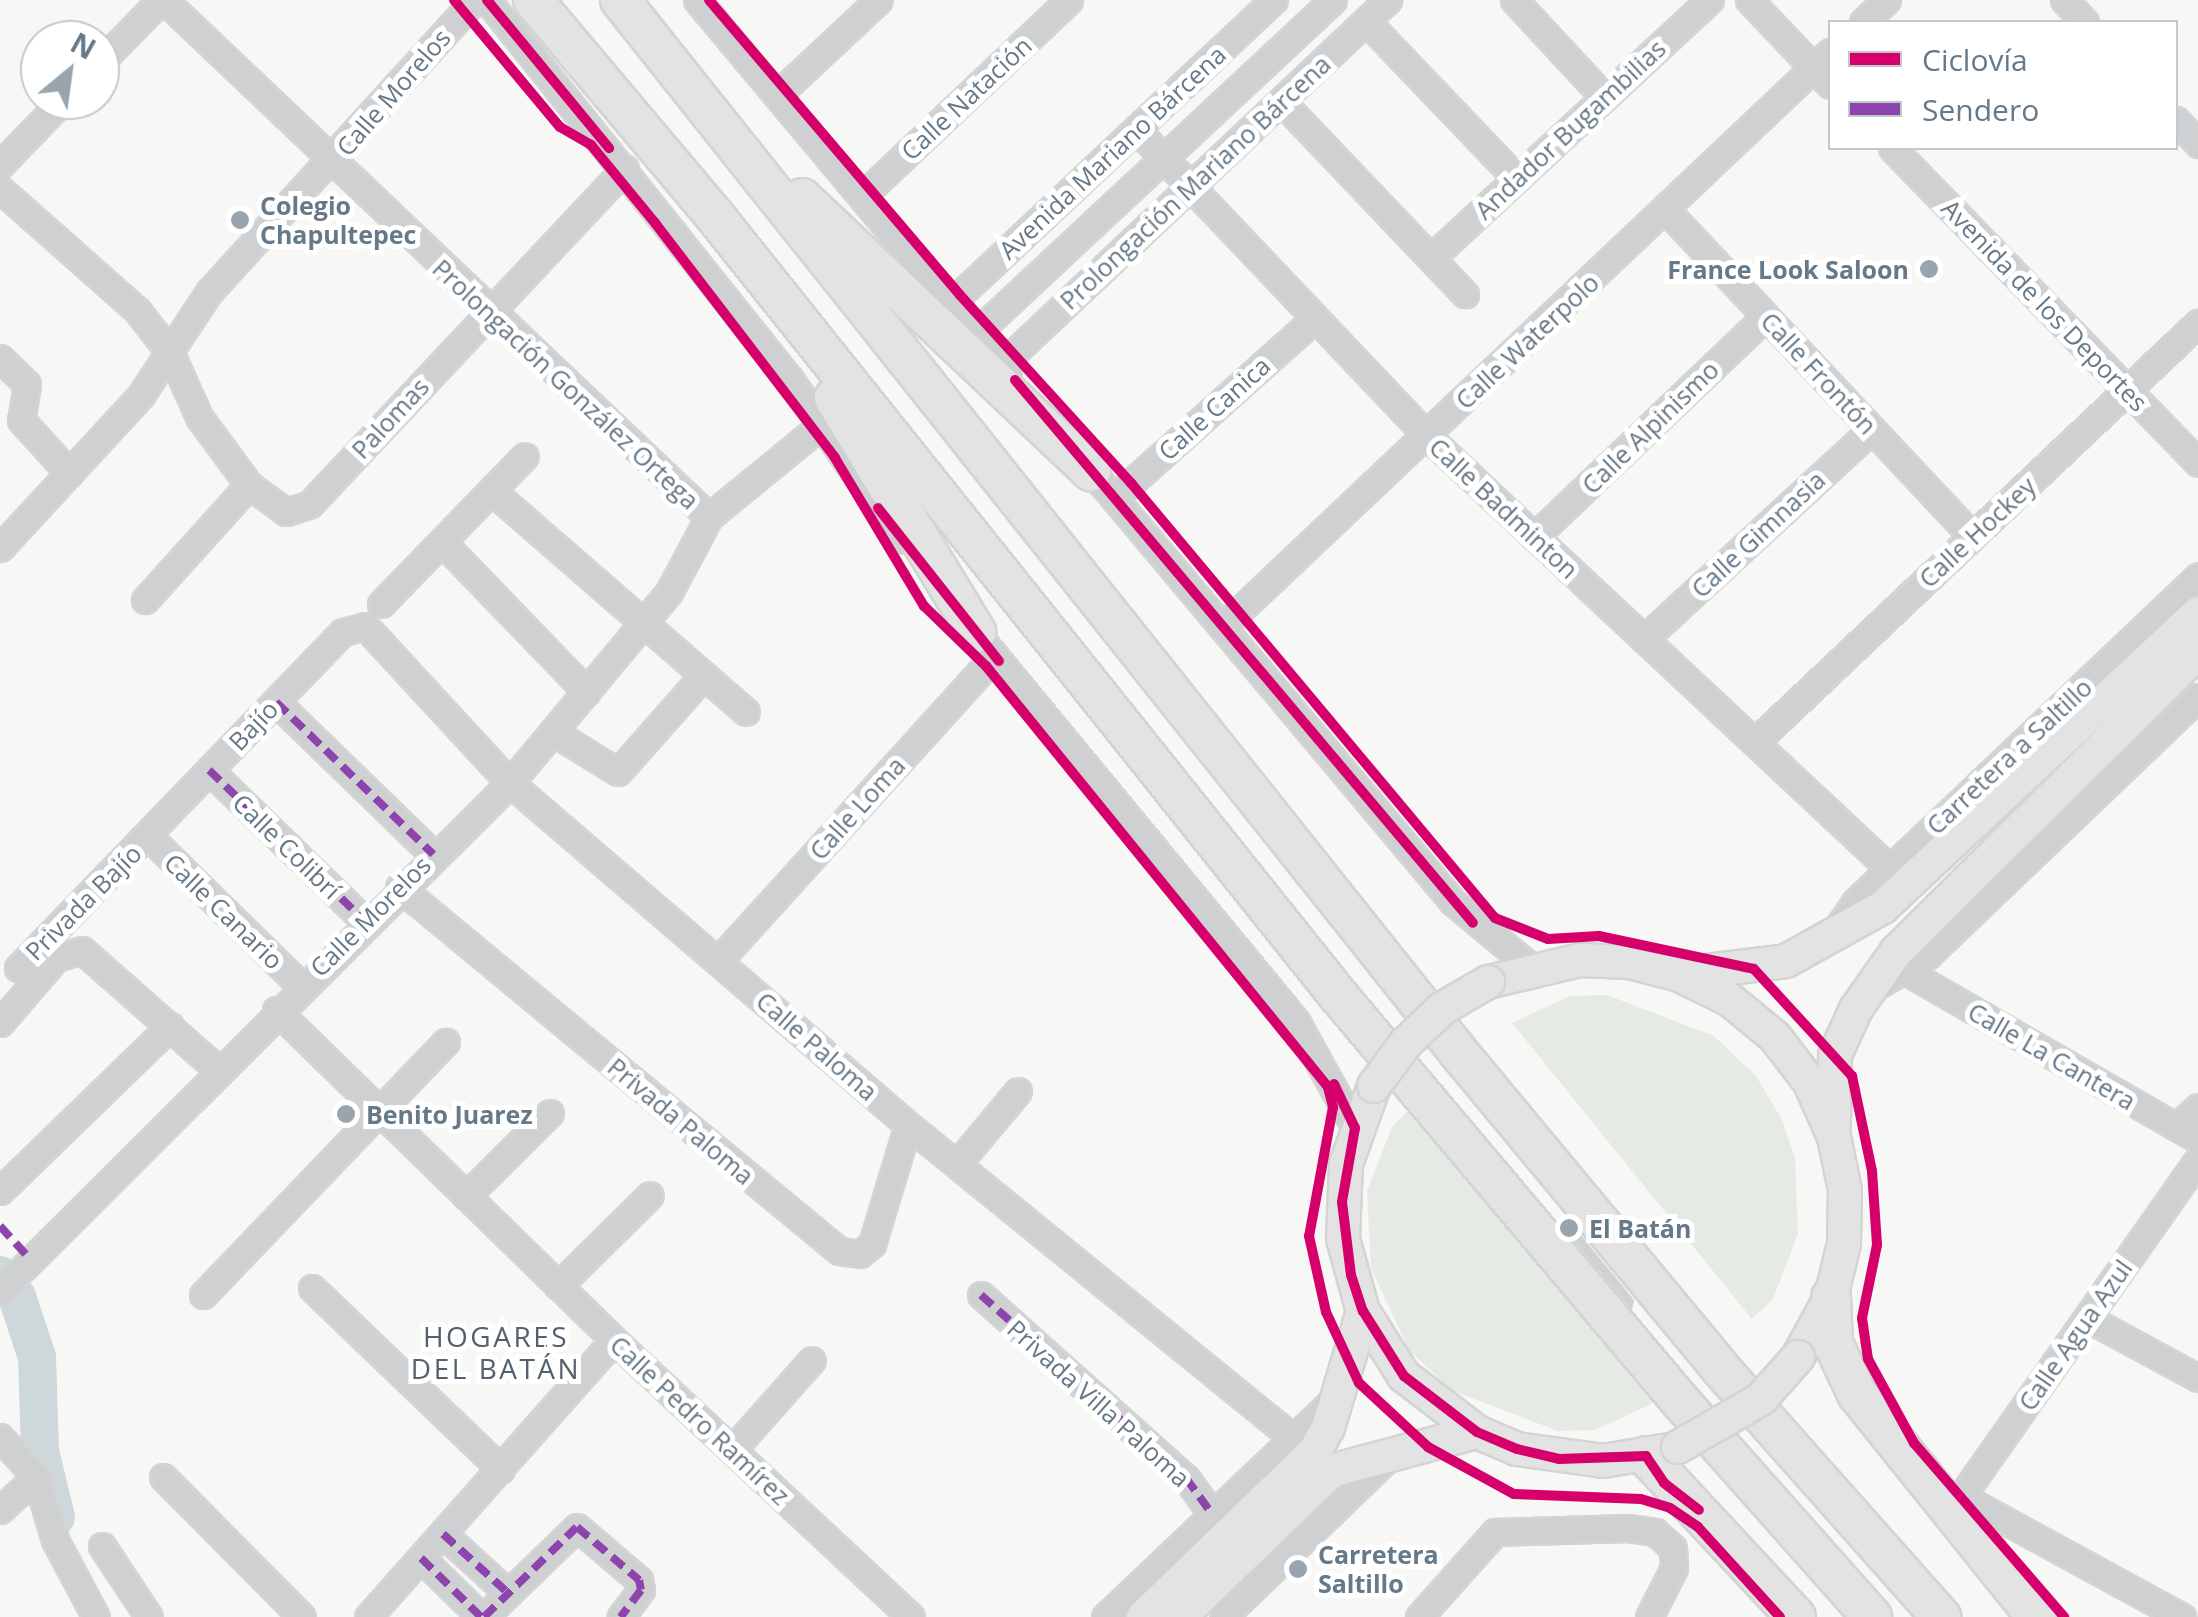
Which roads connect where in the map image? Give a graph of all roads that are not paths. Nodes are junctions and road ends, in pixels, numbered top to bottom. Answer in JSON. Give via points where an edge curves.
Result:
{"nodes":[{"id":1,"x":162,"y":0,"type":"edge"},
{"id":2,"x":475,"y":0,"type":"edge"},
{"id":3,"x":487,"y":0,"type":"edge"},
{"id":4,"x":534,"y":0,"type":"edge"},
{"id":5,"x":620,"y":0,"type":"edge"},
{"id":6,"x":698,"y":0,"type":"edge"},
{"id":7,"x":879,"y":0,"type":"edge"},
{"id":8,"x":1069,"y":0,"type":"edge"},
{"id":9,"x":1274,"y":0,"type":"edge"},
{"id":10,"x":1388,"y":0,"type":"edge"},
{"id":11,"x":1514,"y":0,"type":"edge"},
{"id":12,"x":1710,"y":0,"type":"edge"},
{"id":13,"x":1750,"y":0,"type":"edge"},
{"id":14,"x":1887,"y":0,"type":"edge"},
{"id":15,"x":2064,"y":0,"type":"edge"},
{"id":16,"x":1317,"y":5,"type":"edge"},
{"id":17,"x":1366,"y":20,"type":"junction"},
{"id":18,"x":1864,"y":20,"type":"edge"},
{"id":19,"x":2082,"y":20,"type":"edge"},
{"id":20,"x":120,"y":42,"type":"edge"},
{"id":21,"x":1342,"y":43,"type":"junction"},
{"id":22,"x":1825,"y":68,"type":"edge"},
{"id":23,"x":778,"y":96,"type":"junction"},
{"id":24,"x":1604,"y":97,"type":"junction"},
{"id":25,"x":1281,"y":101,"type":"junction"},
{"id":26,"x":716,"y":118,"type":"junction"},
{"id":27,"x":44,"y":120,"type":"edge"},
{"id":28,"x":2178,"y":122,"type":"edge"},
{"id":29,"x":1136,"y":130,"type":"junction"},
{"id":30,"x":2198,"y":144,"type":"edge"},
{"id":31,"x":1894,"y":150,"type":"edge"},
{"id":32,"x":1163,"y":158,"type":"junction"},
{"id":33,"x":330,"y":163,"type":"junction"},
{"id":34,"x":0,"y":165,"type":"edge"},
{"id":35,"x":625,"y":168,"type":"junction"},
{"id":36,"x":1516,"y":178,"type":"junction"},
{"id":37,"x":1190,"y":186,"type":"junction"},
{"id":38,"x":0,"y":189,"type":"edge"},
{"id":39,"x":862,"y":196,"type":"junction"},
{"id":40,"x":1666,"y":210,"type":"junction"},
{"id":41,"x":718,"y":220,"type":"junction"},
{"id":42,"x":1431,"y":258,"type":"junction"},
{"id":43,"x":1465,"y":294,"type":"dead end"},
{"id":44,"x":951,"y":303,"type":"junction"},
{"id":45,"x":488,"y":313,"type":"junction"},
{"id":46,"x":1766,"y":316,"type":"junction"},
{"id":47,"x":1314,"y":318,"type":"junction"},
{"id":48,"x":2198,"y":322,"type":"edge"},
{"id":49,"x":976,"y":334,"type":"junction"},
{"id":50,"x":171,"y":354,"type":"junction"},
{"id":51,"x":0,"y":358,"type":"edge"},
{"id":52,"x":1002,"y":364,"type":"junction"},
{"id":53,"x":2128,"y":389,"type":"junction"},
{"id":54,"x":819,"y":427,"type":"junction"},
{"id":55,"x":1872,"y":429,"type":"junction"},
{"id":56,"x":1427,"y":436,"type":"junction"},
{"id":57,"x":524,"y":456,"type":"dead end"},
{"id":58,"x":2198,"y":463,"type":"edge"},
{"id":59,"x":69,"y":473,"type":"junction"},
{"id":60,"x":1102,"y":484,"type":"junction"},
{"id":61,"x":249,"y":486,"type":"junction"},
{"id":62,"x":493,"y":492,"type":"junction"},
{"id":63,"x":709,"y":517,"type":"junction"},
{"id":64,"x":1972,"y":536,"type":"junction"},
{"id":65,"x":1534,"y":537,"type":"junction"},
{"id":66,"x":443,"y":543,"type":"junction"},
{"id":67,"x":0,"y":548,"type":"edge"},
{"id":68,"x":2198,"y":576,"type":"edge"},
{"id":69,"x":145,"y":600,"type":"dead end"},
{"id":70,"x":381,"y":604,"type":"dead end"},
{"id":71,"x":2198,"y":613,"type":"edge"},
{"id":72,"x":365,"y":626,"type":"joint"},
{"id":73,"x":1222,"y":626,"type":"junction"},
{"id":74,"x":642,"y":627,"type":"junction"},
{"id":75,"x":1644,"y":639,"type":"junction"},
{"id":76,"x":985,"y":644,"type":"junction"},
{"id":77,"x":2198,"y":652,"type":"edge"},
{"id":78,"x":703,"y":676,"type":"junction"},
{"id":79,"x":587,"y":692,"type":"junction"},
{"id":80,"x":2198,"y":697,"type":"edge"},
{"id":81,"x":276,"y":702,"type":"junction"},
{"id":82,"x":746,"y":712,"type":"dead end"},
{"id":83,"x":2042,"y":726,"type":"junction"},
{"id":84,"x":553,"y":732,"type":"junction"},
{"id":85,"x":1755,"y":742,"type":"junction"},
{"id":86,"x":2040,"y":760,"type":"junction"},
{"id":87,"x":209,"y":770,"type":"junction"},
{"id":88,"x":510,"y":784,"type":"junction"},
{"id":89,"x":148,"y":836,"type":"junction"},
{"id":90,"x":433,"y":854,"type":"junction"},
{"id":91,"x":1890,"y":868,"type":"junction"},
{"id":92,"x":399,"y":887,"type":"junction"},
{"id":93,"x":365,"y":921,"type":"junction"},
{"id":94,"x":1828,"y":942,"type":"junction"},
{"id":95,"x":718,"y":960,"type":"junction"},
{"id":96,"x":1532,"y":967,"type":"junction"},
{"id":97,"x":18,"y":968,"type":"dead end"},
{"id":98,"x":1907,"y":972,"type":"junction"},
{"id":99,"x":1678,"y":974,"type":"junction"},
{"id":100,"x":300,"y":985,"type":"junction"},
{"id":101,"x":1868,"y":991,"type":"junction"},
{"id":102,"x":276,"y":1010,"type":"junction"},
{"id":103,"x":0,"y":1023,"type":"edge"},
{"id":104,"x":170,"y":1026,"type":"junction"},
{"id":105,"x":446,"y":1042,"type":"dead end"},
{"id":106,"x":218,"y":1070,"type":"junction"},
{"id":107,"x":1018,"y":1091,"type":"dead end"},
{"id":108,"x":2198,"y":1107,"type":"edge"},
{"id":109,"x":378,"y":1111,"type":"junction"},
{"id":110,"x":550,"y":1114,"type":"dead end"},
{"id":111,"x":908,"y":1125,"type":"junction"},
{"id":112,"x":1355,"y":1128,"type":"junction"},
{"id":113,"x":2187,"y":1134,"type":"edge"},
{"id":114,"x":1834,"y":1137,"type":"junction"},
{"id":115,"x":2198,"y":1159,"type":"edge"},
{"id":116,"x":957,"y":1164,"type":"junction"},
{"id":117,"x":0,"y":1191,"type":"edge"},
{"id":118,"x":650,"y":1195,"type":"dead end"},
{"id":119,"x":466,"y":1196,"type":"junction"},
{"id":120,"x":558,"y":1286,"type":"junction"},
{"id":121,"x":312,"y":1288,"type":"dead end"},
{"id":122,"x":0,"y":1290,"type":"edge"},
{"id":123,"x":203,"y":1294,"type":"dead end"},
{"id":124,"x":981,"y":1296,"type":"dead end"},
{"id":125,"x":1831,"y":1296,"type":"junction"},
{"id":126,"x":1363,"y":1311,"type":"junction"},
{"id":127,"x":2087,"y":1318,"type":"junction"},
{"id":128,"x":614,"y":1340,"type":"junction"},
{"id":129,"x":812,"y":1360,"type":"dead end"},
{"id":130,"x":2198,"y":1378,"type":"edge"},
{"id":131,"x":1338,"y":1396,"type":"junction"},
{"id":132,"x":1476,"y":1432,"type":"junction"},
{"id":133,"x":0,"y":1437,"type":"edge"},
{"id":134,"x":1295,"y":1440,"type":"junction"},
{"id":135,"x":732,"y":1450,"type":"junction"},
{"id":136,"x":1662,"y":1452,"type":"junction"},
{"id":137,"x":1391,"y":1455,"type":"junction"},
{"id":138,"x":500,"y":1469,"type":"junction"},
{"id":139,"x":36,"y":1476,"type":"junction"},
{"id":140,"x":163,"y":1477,"type":"dead end"},
{"id":141,"x":1957,"y":1504,"type":"junction"},
{"id":142,"x":0,"y":1510,"type":"edge"},
{"id":143,"x":1212,"y":1514,"type":"junction"},
{"id":144,"x":443,"y":1534,"type":"junction"},
{"id":145,"x":102,"y":1546,"type":"dead end"},
{"id":146,"x":421,"y":1558,"type":"junction"},
{"id":147,"x":507,"y":1592,"type":"junction"},
{"id":148,"x":96,"y":1617,"type":"edge"},
{"id":149,"x":149,"y":1617,"type":"edge"},
{"id":150,"x":302,"y":1617,"type":"edge"},
{"id":151,"x":368,"y":1617,"type":"edge"},
{"id":152,"x":482,"y":1617,"type":"edge"},
{"id":153,"x":622,"y":1617,"type":"edge"},
{"id":154,"x":911,"y":1617,"type":"edge"},
{"id":155,"x":1105,"y":1617,"type":"edge"},
{"id":156,"x":1143,"y":1617,"type":"edge"},
{"id":157,"x":1180,"y":1617,"type":"edge"},
{"id":158,"x":1223,"y":1617,"type":"edge"},
{"id":159,"x":1420,"y":1617,"type":"edge"},
{"id":160,"x":1649,"y":1617,"type":"edge"},
{"id":161,"x":1796,"y":1617,"type":"edge"},
{"id":162,"x":1872,"y":1617,"type":"edge"},
{"id":163,"x":1941,"y":1617,"type":"edge"},
{"id":164,"x":2036,"y":1617,"type":"edge"},
{"id":165,"x":2182,"y":1617,"type":"edge"}],
"edges":[{"from":1,"to":20,"type":"street"},
{"from":1,"to":33,"type":"street","name":"Prolongación González Ortega"},
{"from":2,"to":33,"type":"street","name":"Calle Morelos"},
{"from":3,"to":35,"type":"street"},
{"from":4,"to":41,"type":"highway"},
{"from":5,"to":26,"type":"highway"},
{"from":6,"to":23,"type":"street"},
{"from":7,"to":23,"type":"street"},
{"from":8,"to":39,"type":"street","name":"Calle Natación"},
{"from":9,"to":29,"type":"street","name":"Avenida Mariano Bárcena"},
{"from":10,"to":17,"type":"street","name":"Prolongación Mariano Bárcena"},
{"from":11,"to":24,"type":"street"},
{"from":12,"to":24,"type":"street","name":"Andador Bugambilias"},
{"from":13,"to":22,"type":"street"},
{"from":14,"to":18,"type":"street"},
{"from":15,"to":19,"type":"street"},
{"from":16,"to":21,"type":"street"},
{"from":16,"to":32,"type":"street","name":"Prolongación Mariano Bárcena"},
{"from":17,"to":21,"type":"street","name":"Prolongación Mariano Bárcena"},
{"from":17,"to":36,"type":"street"},
{"from":21,"to":25,"type":"street","name":"Prolongación Mariano Bárcena"},
{"from":22,"to":40,"type":"street","name":"Calle Waterpolo"},
{"from":23,"to":39,"type":"street"},
{"from":24,"to":36,"type":"street","name":"Andador Bugambilias"},
{"from":25,"to":37,"type":"street","name":"Prolongación Mariano Bárcena"},
{"from":25,"to":42,"type":"street"},
{"from":26,"to":60,"type":"highway"},
{"from":26,"to":163,"type":"highway","via":[[1459,1053],[1722,1369]]},
{"from":27,"to":34,"type":"street"},
{"from":28,"to":30,"type":"street"},
{"from":29,"to":32,"type":"street","name":"Calle Badminton"},
{"from":29,"to":44,"type":"street","name":"Avenida Mariano Bárcena"},
{"from":31,"to":53,"type":"street","name":"Avenida de los Deportes"},
{"from":32,"to":37,"type":"street","name":"Calle Badminton"},
{"from":32,"to":49,"type":"street","name":"Prolongación Mariano Bárcena"},
{"from":33,"to":45,"type":"street","name":"Prolongación González Ortega"},
{"from":33,"to":50,"type":"street","name":"Calle Morelos","via":[[209,292]]},
{"from":35,"to":45,"type":"street","name":"Palomas"},
{"from":35,"to":54,"type":"street"},
{"from":36,"to":42,"type":"street","name":"Andador Bugambilias"},
{"from":37,"to":47,"type":"street","name":"Calle Badminton"},
{"from":37,"to":52,"type":"street","name":"Prolongación Mariano Bárcena"},
{"from":38,"to":50,"type":"street","via":[[137,310]]},
{"from":39,"to":44,"type":"street"},
{"from":40,"to":46,"type":"street","name":"Calle Frontón"},
{"from":40,"to":56,"type":"street","name":"Calle Waterpolo"},
{"from":41,"to":76,"type":"highway"},
{"from":41,"to":162,"type":"highway","via":[[1337,994],[1674,1395]]},
{"from":42,"to":43,"type":"street"},
{"from":44,"to":49,"type":"street"},
{"from":45,"to":61,"type":"street","name":"Palomas","via":[[310,504],[286,512]]},
{"from":45,"to":63,"type":"street","name":"Prolongación González Ortega"},
{"from":46,"to":55,"type":"street","name":"Calle Frontón"},
{"from":46,"to":65,"type":"street","name":"Calle Alpinismo"},
{"from":47,"to":56,"type":"street","name":"Calle Badminton"},
{"from":47,"to":60,"type":"street","name":"Calle Canica"},
{"from":48,"to":53,"type":"street","name":"Calle Hockey"},
{"from":49,"to":52,"type":"street"},
{"from":50,"to":59,"type":"street","name":"Calle Morelos"},
{"from":50,"to":61,"type":"street","via":[[199,417]]},
{"from":51,"to":59,"type":"street","via":[[27,384],[21,420]]},
{"from":52,"to":60,"type":"street"},
{"from":53,"to":58,"type":"street","name":"Avenida de los Deportes"},
{"from":53,"to":64,"type":"street","name":"Calle Hockey"},
{"from":54,"to":63,"type":"street","name":"Calle Morelos"},
{"from":54,"to":76,"type":"street"},
{"from":55,"to":64,"type":"street","name":"Calle Frontón"},
{"from":55,"to":75,"type":"street","name":"Calle Gimnasia"},
{"from":56,"to":65,"type":"street","name":"Calle Badminton"},
{"from":56,"to":73,"type":"street","name":"Calle Waterpolo"},
{"from":57,"to":62,"type":"street"},
{"from":59,"to":67,"type":"street","name":"Calle Morelos"},
{"from":60,"to":73,"type":"street"},
{"from":61,"to":69,"type":"street"},
{"from":62,"to":66,"type":"street"},
{"from":62,"to":74,"type":"street"},
{"from":63,"to":74,"type":"street","name":"Calle Morelos"},
{"from":64,"to":85,"type":"street","name":"Calle Hockey"},
{"from":65,"to":75,"type":"street","name":"Calle Badminton"},
{"from":66,"to":70,"type":"street"},
{"from":66,"to":79,"type":"street"},
{"from":68,"to":83,"type":"street","name":"Carretera a Saltillo"},
{"from":71,"to":86,"type":"main road","name":"Carretera a Saltillo"},
{"from":72,"to":81,"type":"street","name":"Bajío","via":[[344,632]]},
{"from":72,"to":88,"type":"street","name":"Calle Paloma","via":[[384,639]]},
{"from":73,"to":96,"type":"street","via":[[1454,902]]},
{"from":74,"to":78,"type":"street"},
{"from":74,"to":79,"type":"street","name":"Calle Morelos"},
{"from":75,"to":85,"type":"street","name":"Calle Badminton"},
{"from":76,"to":95,"type":"street","name":"Calle Loma"},
{"from":76,"to":112,"type":"street","via":[[1296,1021]]},
{"from":77,"to":101,"type":"main road","via":[[1914,929]]},
{"from":78,"to":82,"type":"street"},
{"from":78,"to":84,"type":"street","via":[[618,772]]},
{"from":79,"to":84,"type":"street","name":"Calle Morelos"},
{"from":80,"to":98,"type":"street"},
{"from":81,"to":87,"type":"street","name":"Bajío"},
{"from":81,"to":90,"type":"street"},
{"from":83,"to":86,"type":"main road"},
{"from":83,"to":91,"type":"street","name":"Carretera a Saltillo"},
{"from":84,"to":88,"type":"street","name":"Calle Morelos"},
{"from":85,"to":91,"type":"street","name":"Calle Badminton"},
{"from":86,"to":94,"type":"main road","name":"Carretera a Saltillo","via":[[1883,907]]},
{"from":87,"to":89,"type":"street","name":"Bajío"},
{"from":87,"to":93,"type":"street","name":"Calle Colibrí"},
{"from":88,"to":90,"type":"street","name":"Calle Morelos"},
{"from":88,"to":95,"type":"street","name":"Calle Paloma"},
{"from":89,"to":97,"type":"street","name":"Privada Bajío"},
{"from":89,"to":100,"type":"street","name":"Calle Canario"},
{"from":90,"to":92,"type":"street","name":"Calle Morelos"},
{"from":91,"to":94,"type":"street","name":"Carretera a Saltillo"},
{"from":92,"to":93,"type":"street","name":"Calle Morelos"},
{"from":92,"to":111,"type":"street","name":"Privada Paloma","via":[[838,1251],[860,1254],[872,1244]]},
{"from":93,"to":100,"type":"street","name":"Calle Morelos"},
{"from":94,"to":99,"type":"main road","name":"Carretera a Saltillo","via":[[1766,967]]},
{"from":95,"to":111,"type":"street","name":"Calle Paloma"},
{"from":96,"to":99,"type":"main road","via":[[1596,960]]},
{"from":96,"to":112,"type":"main road","bridge":true,"via":[[1443,1008],[1404,1044]]},
{"from":98,"to":101,"type":"street"},
{"from":98,"to":113,"type":"street","name":"Calle La Cantera"},
{"from":99,"to":114,"type":"main road","via":[[1730,1000],[1775,1037],[1810,1083]]},
{"from":100,"to":102,"type":"street","name":"Calle Morelos"},
{"from":101,"to":114,"type":"main road","via":[[1834,1055]]},
{"from":102,"to":106,"type":"street","name":"Calle Morelos"},
{"from":102,"to":109,"type":"street","name":"Calle Pedro Ramírez"},
{"from":103,"to":104,"type":"street","via":[[72,948],[91,955]]},
{"from":104,"to":106,"type":"street"},
{"from":104,"to":117,"type":"street"},
{"from":105,"to":109,"type":"street"},
{"from":106,"to":122,"type":"street","name":"Calle Morelos"},
{"from":107,"to":116,"type":"street"},
{"from":108,"to":113,"type":"street"},
{"from":109,"to":119,"type":"street","name":"Calle Pedro Ramírez"},
{"from":109,"to":123,"type":"street"},
{"from":110,"to":119,"type":"street"},
{"from":111,"to":116,"type":"street","name":"Calle Paloma"},
{"from":112,"to":126,"type":"main road","via":[[1342,1202],[1350,1276]]},
{"from":114,"to":125,"type":"main road","via":[[1844,1190],[1844,1244]]},
{"from":115,"to":127,"type":"street","name":"Calle Agua Azul"},
{"from":116,"to":134,"type":"street","name":"Calle Paloma"},
{"from":118,"to":120,"type":"street"},
{"from":119,"to":120,"type":"street","name":"Calle Pedro Ramírez"},
{"from":120,"to":128,"type":"street","name":"Calle Pedro Ramírez"},
{"from":121,"to":138,"type":"street"},
{"from":124,"to":143,"type":"street","name":"Privada Villa Paloma","via":[[1186,1478]]},
{"from":125,"to":136,"type":"main road","bridge":true,"via":[[1798,1358],[1761,1399]]},
{"from":125,"to":141,"type":"highway","via":[[1833,1343],[1858,1394]]},
{"from":126,"to":131,"type":"main road"},
{"from":126,"to":132,"type":"main road","via":[[1404,1376]]},
{"from":127,"to":130,"type":"street"},
{"from":127,"to":141,"type":"street","name":"Calle Agua Azul"},
{"from":128,"to":135,"type":"street","name":"Calle Pedro Ramírez"},
{"from":128,"to":138,"type":"street"},
{"from":129,"to":135,"type":"street"},
{"from":131,"to":134,"type":"street"},
{"from":131,"to":156,"type":"main road","via":[[1315,1451]]},
{"from":132,"to":136,"type":"main road","via":[[1559,1459]]},
{"from":132,"to":137,"type":"main road"},
{"from":133,"to":139,"type":"street"},
{"from":134,"to":143,"type":"street"},
{"from":135,"to":154,"type":"street","name":"Calle Pedro Ramírez"},
{"from":136,"to":161,"type":"highway"},
{"from":137,"to":157,"type":"main road","via":[[1332,1470]]},
{"from":137,"to":158,"type":"street"},
{"from":138,"to":144,"type":"street"},
{"from":139,"to":142,"type":"street"},
{"from":139,"to":148,"type":"street","via":[[55,1540]]},
{"from":140,"to":150,"type":"street"},
{"from":141,"to":164,"type":"highway"},
{"from":141,"to":165,"type":"street"},
{"from":143,"to":155,"type":"street"},
{"from":144,"to":146,"type":"street"},
{"from":144,"to":147,"type":"street"},
{"from":145,"to":149,"type":"street"},
{"from":146,"to":151,"type":"street"},
{"from":146,"to":152,"type":"street"},
{"from":147,"to":152,"type":"street"},
{"from":147,"to":153,"type":"street","via":[[576,1527],[639,1580],[642,1590]]},
{"from":159,"to":160,"type":"street","via":[[1495,1532],[1647,1529],[1669,1542],[1674,1568]]}]}
